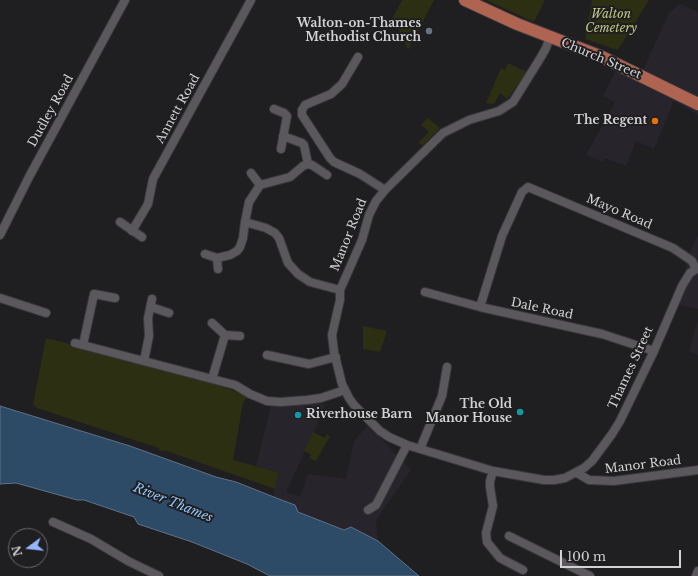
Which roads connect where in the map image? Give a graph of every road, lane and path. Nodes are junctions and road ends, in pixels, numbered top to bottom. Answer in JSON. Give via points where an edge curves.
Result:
{"nodes":[{"id":1,"x":125,"y":0,"type":"edge"},
{"id":2,"x":251,"y":0,"type":"edge"},
{"id":3,"x":465,"y":0,"type":"edge"},
{"id":4,"x":550,"y":37,"type":"junction"},
{"id":5,"x":358,"y":57,"type":"dead end"},
{"id":6,"x":698,"y":104,"type":"edge"},
{"id":7,"x":274,"y":109,"type":"dead end"},
{"id":8,"x":283,"y":136,"type":"junction"},
{"id":9,"x":282,"y":149,"type":"dead end"},
{"id":10,"x":308,"y":164,"type":"junction"},
{"id":11,"x":251,"y":173,"type":"dead end"},
{"id":12,"x":327,"y":176,"type":"dead end"},
{"id":13,"x":260,"y":185,"type":"junction"},
{"id":14,"x":385,"y":190,"type":"junction"},
{"id":15,"x":120,"y":222,"type":"dead end"},
{"id":16,"x":246,"y":222,"type":"junction"},
{"id":17,"x":132,"y":230,"type":"junction"},
{"id":18,"x":0,"y":235,"type":"edge"},
{"id":19,"x":142,"y":237,"type":"dead end"},
{"id":20,"x":205,"y":254,"type":"dead end"},
{"id":21,"x":217,"y":258,"type":"junction"},
{"id":22,"x":697,"y":268,"type":"edge"},
{"id":23,"x":218,"y":269,"type":"dead end"},
{"id":24,"x":340,"y":290,"type":"junction"},
{"id":25,"x":425,"y":292,"type":"dead end"},
{"id":26,"x":0,"y":298,"type":"edge"},
{"id":27,"x":115,"y":298,"type":"dead end"},
{"id":28,"x":480,"y":307,"type":"junction"},
{"id":29,"x":46,"y":313,"type":"dead end"},
{"id":30,"x":169,"y":313,"type":"dead end"},
{"id":31,"x":212,"y":323,"type":"dead end"},
{"id":32,"x":225,"y":335,"type":"junction"},
{"id":33,"x":240,"y":336,"type":"dead end"},
{"id":34,"x":654,"y":351,"type":"junction"},
{"id":35,"x":267,"y":355,"type":"dead end"},
{"id":36,"x":336,"y":358,"type":"junction"},
{"id":37,"x":144,"y":361,"type":"junction"},
{"id":38,"x":447,"y":367,"type":"dead end"},
{"id":39,"x":212,"y":379,"type":"junction"},
{"id":40,"x":345,"y":390,"type":"junction"},
{"id":41,"x":407,"y":445,"type":"junction"},
{"id":42,"x":420,"y":449,"type":"junction"},
{"id":43,"x":698,"y":470,"type":"edge"},
{"id":44,"x":493,"y":472,"type":"junction"},
{"id":45,"x":577,"y":473,"type":"junction"},
{"id":46,"x":368,"y":510,"type":"dead end"},
{"id":47,"x":53,"y":522,"type":"dead end"},
{"id":48,"x":509,"y":536,"type":"dead end"},
{"id":49,"x":523,"y":570,"type":"dead end"},
{"id":50,"x":698,"y":571,"type":"edge"},
{"id":51,"x":159,"y":576,"type":"edge"},
{"id":52,"x":590,"y":576,"type":"edge"},
{"id":53,"x":696,"y":576,"type":"edge"}],
"edges":[{"from":1,"to":18,"type":"street","name":"Dudley Road","via":[[28,177]]},
{"from":2,"to":17,"type":"street","name":"Annett Road","via":[[153,179],[148,204]]},
{"from":3,"to":4,"type":"main road","name":"Church Street","via":[[501,18]]},
{"from":4,"to":6,"type":"main road","name":"Church Street","via":[[600,56]]},
{"from":4,"to":14,"type":"street","name":"Manor Road","via":[[541,58],[513,102],[499,111],[469,120],[443,133]]},
{"from":5,"to":14,"type":"street","via":[[339,88],[305,105],[302,115],[334,162]]},
{"from":7,"to":8,"type":"street","via":[[286,116]]},
{"from":8,"to":9,"type":"street"},
{"from":8,"to":10,"type":"street","via":[[304,145]]},
{"from":10,"to":12,"type":"street"},
{"from":10,"to":13,"type":"street","via":[[290,177]]},
{"from":11,"to":13,"type":"street"},
{"from":13,"to":16,"type":"street","via":[[249,202]]},
{"from":14,"to":24,"type":"street","name":"Manor Road","via":[[369,215],[362,240]]},
{"from":15,"to":17,"type":"street"},
{"from":16,"to":21,"type":"street","via":[[237,251]]},
{"from":16,"to":24,"type":"street","via":[[275,233],[288,264],[298,274],[310,282]]},
{"from":17,"to":19,"type":"street"},
{"from":20,"to":21,"type":"street"},
{"from":21,"to":23,"type":"street"},
{"from":22,"to":28,"type":"street","name":"Mayo Road","via":[[692,261],[673,248],[530,187],[522,192],[502,236]]},
{"from":22,"to":34,"type":"street","name":"Thames Street","via":[[690,273],[682,286]]},
{"from":24,"to":36,"type":"street","name":"Manor Road","via":[[332,335]]},
{"from":25,"to":28,"type":"street","name":"Dale Road"},
{"from":26,"to":29,"type":"street"},
{"from":27,"to":37,"type":"street","via":[[94,294],[79,344]]},
{"from":28,"to":34,"type":"street","name":"Dale Road","via":[[602,334]]},
{"from":30,"to":37,"type":"street","via":[[152,304],[148,318],[149,336]]},
{"from":31,"to":32,"type":"street"},
{"from":32,"to":33,"type":"street"},
{"from":32,"to":39,"type":"street"},
{"from":34,"to":45,"type":"street","name":"Thames Street","via":[[612,434],[592,461]]},
{"from":35,"to":36,"type":"street","via":[[309,364]]},
{"from":36,"to":40,"type":"street","name":"Manor Road"},
{"from":37,"to":39,"type":"street"},
{"from":38,"to":42,"type":"street","via":[[442,396]]},
{"from":39,"to":40,"type":"street","via":[[235,385],[267,401],[320,398]]},
{"from":40,"to":41,"type":"street","name":"Manor Road","via":[[354,405],[380,431]]},
{"from":41,"to":42,"type":"street","name":"Manor Road"},
{"from":41,"to":46,"type":"street","via":[[376,505]]},
{"from":42,"to":44,"type":"street","name":"Manor Road"},
{"from":43,"to":45,"type":"street","name":"Manor Road","via":[[614,481],[589,480]]},
{"from":44,"to":45,"type":"street","name":"Manor Road","via":[[554,480]]},
{"from":44,"to":49,"type":"street","via":[[490,487],[493,506],[486,533],[487,542],[500,558]]},
{"from":47,"to":51,"type":"street","via":[[91,539]]},
{"from":48,"to":52,"type":"street"},
{"from":50,"to":53,"type":"street"}]}
